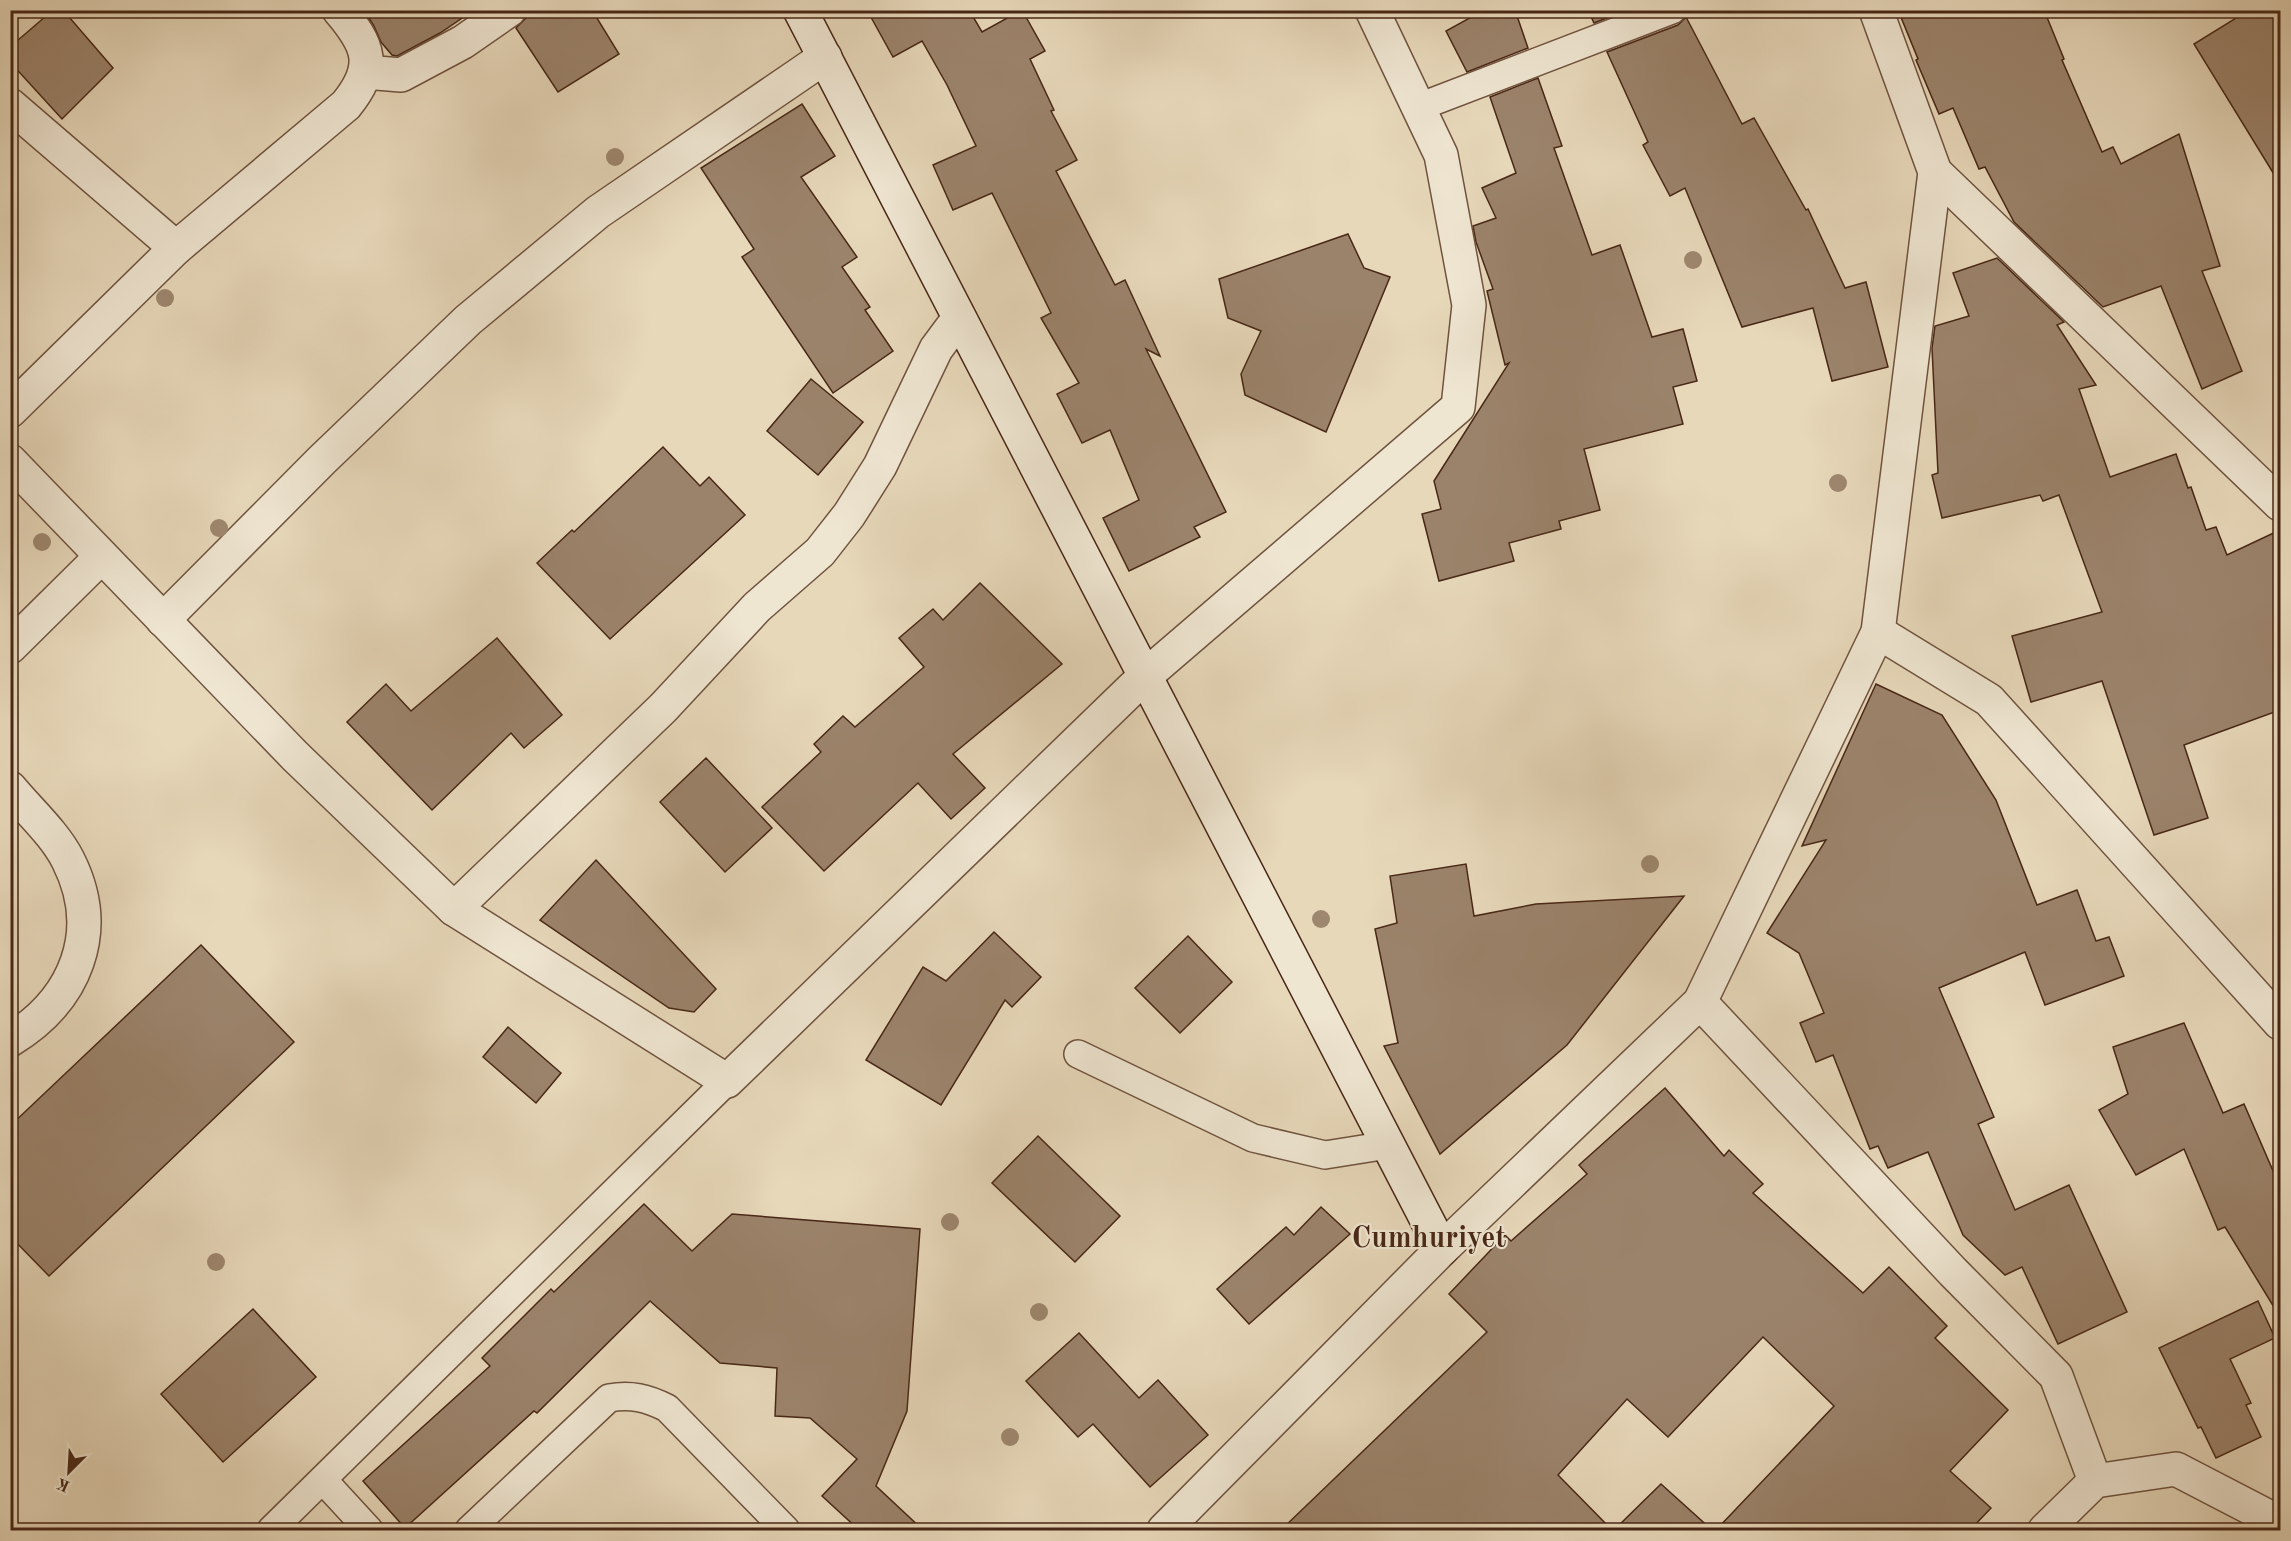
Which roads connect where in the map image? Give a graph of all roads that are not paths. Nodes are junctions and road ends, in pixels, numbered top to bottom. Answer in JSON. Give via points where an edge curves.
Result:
{"nodes":[{"id":1,"x":339,"y":10,"type":"edge"},
{"id":2,"x":509,"y":10,"type":"edge"},
{"id":3,"x":800,"y":10,"type":"edge"},
{"id":4,"x":1372,"y":10,"type":"edge"},
{"id":5,"x":1672,"y":10,"type":"edge"},
{"id":6,"x":1876,"y":10,"type":"edge"},
{"id":7,"x":825,"y":57,"type":"junction"},
{"id":8,"x":365,"y":72,"type":"junction"},
{"id":9,"x":10,"y":105,"type":"edge"},
{"id":10,"x":1419,"y":107,"type":"junction"},
{"id":11,"x":1935,"y":172,"type":"junction"},
{"id":12,"x":176,"y":248,"type":"junction"},
{"id":13,"x":959,"y":318,"type":"junction"},
{"id":14,"x":10,"y":411,"type":"edge"},
{"id":15,"x":10,"y":460,"type":"edge"},
{"id":16,"x":2280,"y":504,"type":"edge"},
{"id":17,"x":101,"y":557,"type":"junction"},
{"id":18,"x":163,"y":620,"type":"junction"},
{"id":19,"x":1878,"y":632,"type":"junction"},
{"id":20,"x":10,"y":646,"type":"edge"},
{"id":21,"x":1144,"y":677,"type":"junction"},
{"id":22,"x":10,"y":788,"type":"edge"},
{"id":23,"x":454,"y":909,"type":"junction"},
{"id":24,"x":1700,"y":1002,"type":"junction"},
{"id":25,"x":2280,"y":1023,"type":"edge"},
{"id":26,"x":10,"y":1040,"type":"edge"},
{"id":27,"x":1078,"y":1054,"type":"dead end"},
{"id":28,"x":727,"y":1081,"type":"junction"},
{"id":29,"x":1388,"y":1145,"type":"junction"},
{"id":30,"x":1442,"y":1249,"type":"junction"},
{"id":31,"x":323,"y":1480,"type":"junction"},
{"id":32,"x":2095,"y":1481,"type":"junction"},
{"id":33,"x":2280,"y":1522,"type":"edge"},
{"id":34,"x":271,"y":1530,"type":"edge"},
{"id":35,"x":369,"y":1530,"type":"edge"},
{"id":36,"x":469,"y":1530,"type":"edge"},
{"id":37,"x":786,"y":1530,"type":"edge"},
{"id":38,"x":1164,"y":1530,"type":"edge"},
{"id":39,"x":2045,"y":1530,"type":"edge"}],
"edges":[{"from":1,"to":8,"type":"street","via":[[363,44]]},
{"from":2,"to":8,"type":"street","via":[[463,42],[401,75]]},
{"from":3,"to":7,"type":"street"},
{"from":4,"to":10,"type":"street"},
{"from":5,"to":10,"type":"lane"},
{"from":6,"to":11,"type":"street"},
{"from":7,"to":13,"type":"street"},
{"from":7,"to":18,"type":"street","via":[[598,212],[468,320]]},
{"from":8,"to":12,"type":"street","via":[[359,90],[346,105]]},
{"from":9,"to":12,"type":"street"},
{"from":10,"to":21,"type":"street","via":[[1441,155],[1469,305],[1458,407]]},
{"from":11,"to":16,"type":"street"},
{"from":11,"to":19,"type":"street"},
{"from":12,"to":14,"type":"street"},
{"from":13,"to":21,"type":"street"},
{"from":13,"to":23,"type":"street","via":[[936,349],[880,466],[820,552],[757,607],[663,708]]},
{"from":15,"to":17,"type":"street"},
{"from":17,"to":18,"type":"street"},
{"from":17,"to":20,"type":"street"},
{"from":18,"to":23,"type":"street","via":[[295,756]]},
{"from":19,"to":24,"type":"street"},
{"from":19,"to":25,"type":"street","via":[[1989,700]]},
{"from":21,"to":28,"type":"street"},
{"from":21,"to":29,"type":"street"},
{"from":22,"to":26,"type":"street","via":[[67,858],[77,881],[84,931],[80,956],[57,1001],[40,1020]]},
{"from":23,"to":28,"type":"street"},
{"from":24,"to":30,"type":"street"},
{"from":24,"to":32,"type":"street","via":[[2055,1376]]},
{"from":27,"to":29,"type":"lane","via":[[1253,1138],[1325,1155]]},
{"from":28,"to":31,"type":"lane"},
{"from":29,"to":30,"type":"street"},
{"from":30,"to":38,"type":"street"},
{"from":31,"to":34,"type":"lane"},
{"from":31,"to":35,"type":"lane"},
{"from":32,"to":33,"type":"street","via":[[2176,1469]]},
{"from":32,"to":39,"type":"street"},
{"from":36,"to":37,"type":"lane","via":[[609,1398],[633,1396],[667,1407]]}]}
